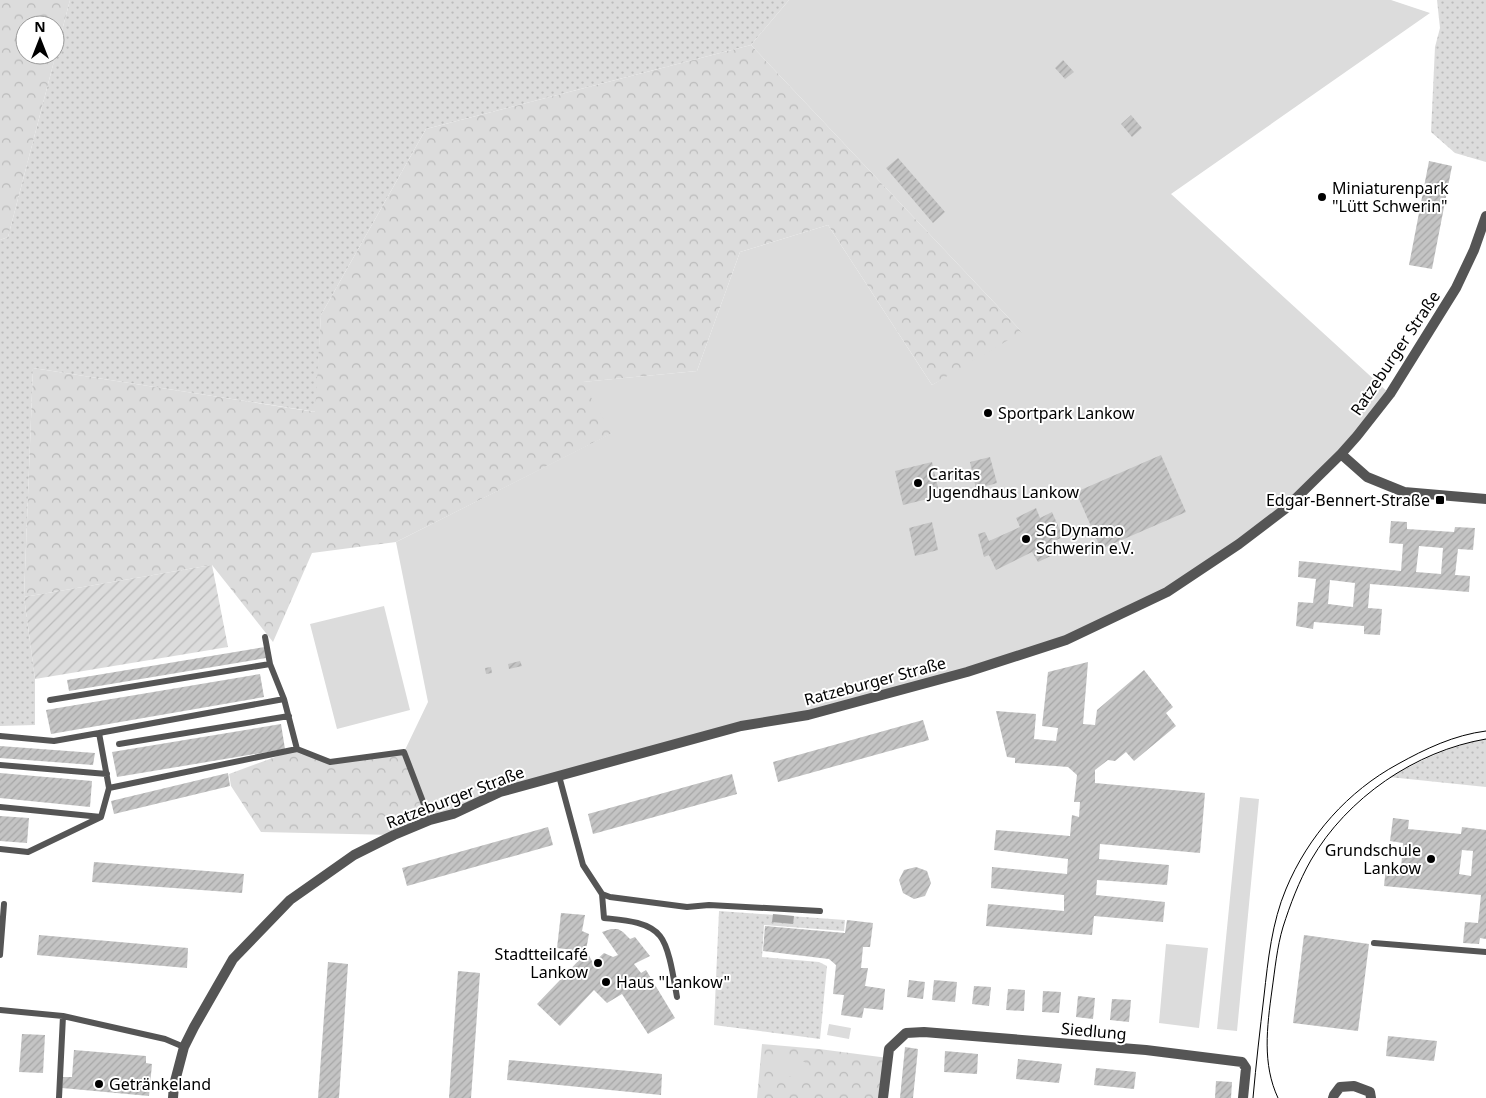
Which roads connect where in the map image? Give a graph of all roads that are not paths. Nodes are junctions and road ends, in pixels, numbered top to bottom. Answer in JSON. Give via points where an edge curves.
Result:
{"nodes":[{"id":1,"x":1486,"y":216,"type":"edge"},
{"id":2,"x":1341,"y":454,"type":"junction"},
{"id":3,"x":1486,"y":499,"type":"edge"},
{"id":4,"x":265,"y":637,"type":"dead end"},
{"id":5,"x":270,"y":664,"type":"junction"},
{"id":6,"x":284,"y":699,"type":"junction"},
{"id":7,"x":50,"y":700,"type":"dead end"},
{"id":8,"x":289,"y":716,"type":"junction"},
{"id":9,"x":99,"y":733,"type":"junction"},
{"id":10,"x":0,"y":736,"type":"edge"},
{"id":11,"x":119,"y":744,"type":"dead end"},
{"id":12,"x":297,"y":749,"type":"junction"},
{"id":13,"x":0,"y":765,"type":"edge"},
{"id":14,"x":107,"y":774,"type":"junction"},
{"id":15,"x":559,"y":776,"type":"junction"},
{"id":16,"x":108,"y":788,"type":"junction"},
{"id":17,"x":0,"y":807,"type":"edge"},
{"id":18,"x":101,"y":817,"type":"junction"},
{"id":19,"x":430,"y":820,"type":"junction"},
{"id":20,"x":0,"y":849,"type":"edge"},
{"id":21,"x":602,"y":894,"type":"junction"},
{"id":22,"x":4,"y":904,"type":"dead end"},
{"id":23,"x":820,"y":911,"type":"dead end"},
{"id":24,"x":1374,"y":942,"type":"dead end"},
{"id":25,"x":1486,"y":952,"type":"edge"},
{"id":26,"x":0,"y":955,"type":"edge"},
{"id":27,"x":677,"y":997,"type":"dead end"},
{"id":28,"x":0,"y":1010,"type":"edge"},
{"id":29,"x":63,"y":1016,"type":"junction"},
{"id":30,"x":184,"y":1047,"type":"junction"},
{"id":31,"x":59,"y":1098,"type":"edge"},
{"id":32,"x":173,"y":1098,"type":"edge"},
{"id":33,"x":883,"y":1098,"type":"edge"},
{"id":34,"x":1243,"y":1098,"type":"edge"},
{"id":35,"x":1333,"y":1098,"type":"edge"},
{"id":36,"x":1371,"y":1098,"type":"edge"}],
"edges":[{"from":1,"to":2,"type":"street","name":"Ratzeburger Straße","via":[[1456,288],[1390,394]]},
{"from":2,"to":3,"type":"street","via":[[1367,477],[1404,492]]},
{"from":2,"to":15,"type":"street","name":"Ratzeburger Straße","via":[[1284,508],[1239,544],[1167,592],[1066,640],[967,672],[808,715],[741,726]]},
{"from":4,"to":5,"type":"lane"},
{"from":5,"to":6,"type":"lane"},
{"from":5,"to":7,"type":"lane"},
{"from":6,"to":8,"type":"lane"},
{"from":6,"to":9,"type":"lane"},
{"from":8,"to":11,"type":"lane"},
{"from":8,"to":12,"type":"lane"},
{"from":9,"to":10,"type":"lane","via":[[54,741]]},
{"from":9,"to":14,"type":"lane"},
{"from":12,"to":16,"type":"lane"},
{"from":12,"to":19,"type":"lane","via":[[330,762],[404,752]]},
{"from":13,"to":14,"type":"lane"},
{"from":14,"to":16,"type":"lane"},
{"from":15,"to":19,"type":"street","name":"Ratzeburger Straße","via":[[500,792],[453,814]]},
{"from":15,"to":21,"type":"lane","via":[[583,865]]},
{"from":16,"to":18,"type":"lane"},
{"from":17,"to":18,"type":"lane"},
{"from":18,"to":20,"type":"lane","via":[[28,852]]},
{"from":19,"to":30,"type":"street","name":"Ratzeburger Straße","via":[[354,855],[290,900],[233,959]]},
{"from":21,"to":23,"type":"lane","via":[[687,907],[709,905]]},
{"from":21,"to":27,"type":"lane","via":[[604,918],[646,926],[660,936],[670,961]]},
{"from":22,"to":26,"type":"lane"},
{"from":24,"to":25,"type":"lane"},
{"from":28,"to":29,"type":"lane"},
{"from":29,"to":30,"type":"lane","via":[[165,1039]]},
{"from":29,"to":31,"type":"lane"},
{"from":30,"to":32,"type":"street","name":"Ratzeburger Straße"},
{"from":33,"to":34,"type":"street","name":"Siedlung","via":[[889,1049],[906,1033],[924,1032],[1146,1050],[1242,1062],[1246,1068]]},
{"from":35,"to":36,"type":"street","via":[[1340,1087],[1354,1086],[1370,1092]]}]}
